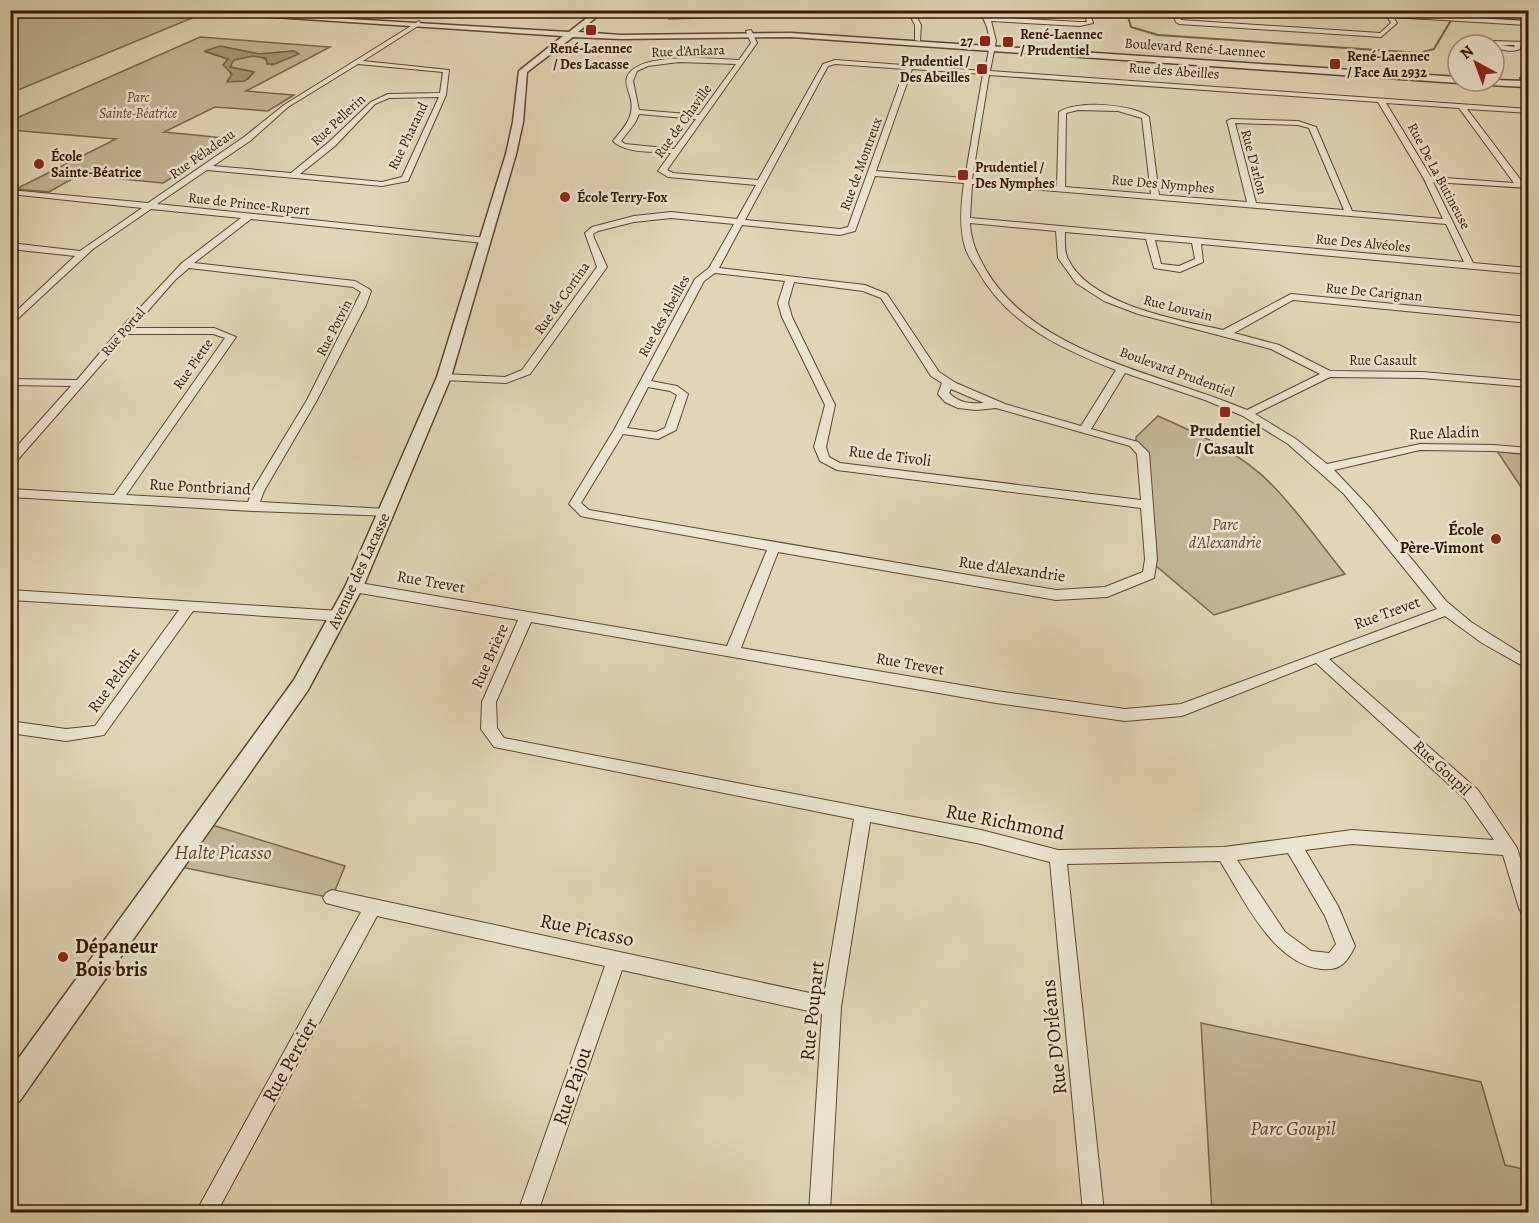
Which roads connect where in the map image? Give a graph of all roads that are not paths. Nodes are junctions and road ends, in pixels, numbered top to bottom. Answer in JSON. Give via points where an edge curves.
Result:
{"nodes":[{"id":1,"x":602,"y":10,"type":"edge"},
{"id":2,"x":910,"y":10,"type":"edge"},
{"id":3,"x":981,"y":10,"type":"edge"},
{"id":4,"x":1086,"y":10,"type":"edge"},
{"id":5,"x":1175,"y":10,"type":"edge"},
{"id":6,"x":1313,"y":10,"type":"edge"},
{"id":7,"x":251,"y":13,"type":"edge"},
{"id":8,"x":1389,"y":15,"type":"junction"},
{"id":9,"x":987,"y":19,"type":"junction"},
{"id":10,"x":419,"y":23,"type":"junction"},
{"id":11,"x":1528,"y":24,"type":"edge"},
{"id":12,"x":410,"y":26,"type":"junction"},
{"id":13,"x":572,"y":33,"type":"junction"},
{"id":14,"x":750,"y":33,"type":"junction"},
{"id":15,"x":918,"y":40,"type":"junction"},
{"id":16,"x":1516,"y":43,"type":"dead end"},
{"id":17,"x":1528,"y":44,"type":"edge"},
{"id":18,"x":993,"y":46,"type":"junction"},
{"id":19,"x":357,"y":62,"type":"junction"},
{"id":20,"x":740,"y":62,"type":"junction"},
{"id":21,"x":909,"y":68,"type":"junction"},
{"id":22,"x":986,"y":74,"type":"junction"},
{"id":23,"x":1446,"y":74,"type":"edge"},
{"id":24,"x":1446,"y":79,"type":"edge"},
{"id":25,"x":1506,"y":79,"type":"edge"},
{"id":26,"x":1506,"y":82,"type":"edge"},
{"id":27,"x":1527,"y":83,"type":"edge"},
{"id":28,"x":443,"y":95,"type":"junction"},
{"id":29,"x":1381,"y":101,"type":"junction"},
{"id":30,"x":1462,"y":107,"type":"junction"},
{"id":31,"x":1528,"y":111,"type":"edge"},
{"id":32,"x":636,"y":112,"type":"junction"},
{"id":33,"x":701,"y":117,"type":"junction"},
{"id":34,"x":676,"y":151,"type":"junction"},
{"id":35,"x":207,"y":168,"type":"junction"},
{"id":36,"x":873,"y":173,"type":"junction"},
{"id":37,"x":292,"y":176,"type":"junction"},
{"id":38,"x":1428,"y":179,"type":"junction"},
{"id":39,"x":968,"y":181,"type":"junction"},
{"id":40,"x":761,"y":183,"type":"junction"},
{"id":41,"x":1524,"y":186,"type":"edge"},
{"id":42,"x":1061,"y":189,"type":"junction"},
{"id":43,"x":10,"y":192,"type":"edge"},
{"id":44,"x":1155,"y":197,"type":"junction"},
{"id":45,"x":1252,"y":205,"type":"junction"},
{"id":46,"x":149,"y":206,"type":"junction"},
{"id":47,"x":1349,"y":213,"type":"junction"},
{"id":48,"x":248,"y":217,"type":"junction"},
{"id":49,"x":966,"y":220,"type":"junction"},
{"id":50,"x":739,"y":222,"type":"junction"},
{"id":51,"x":1450,"y":222,"type":"junction"},
{"id":52,"x":1060,"y":229,"type":"junction"},
{"id":53,"x":1150,"y":237,"type":"junction"},
{"id":54,"x":484,"y":240,"type":"junction"},
{"id":55,"x":1196,"y":241,"type":"junction"},
{"id":56,"x":10,"y":246,"type":"edge"},
{"id":57,"x":82,"y":254,"type":"junction"},
{"id":58,"x":185,"y":265,"type":"junction"},
{"id":59,"x":1470,"y":266,"type":"junction"},
{"id":60,"x":713,"y":270,"type":"junction"},
{"id":61,"x":1528,"y":271,"type":"edge"},
{"id":62,"x":791,"y":278,"type":"junction"},
{"id":63,"x":10,"y":307,"type":"edge"},
{"id":64,"x":26,"y":308,"type":"junction"},
{"id":65,"x":1528,"y":320,"type":"edge"},
{"id":66,"x":10,"y":323,"type":"edge"},
{"id":67,"x":123,"y":331,"type":"junction"},
{"id":68,"x":1226,"y":333,"type":"junction"},
{"id":69,"x":1122,"y":369,"type":"junction"},
{"id":70,"x":1328,"y":374,"type":"junction"},
{"id":71,"x":444,"y":377,"type":"junction"},
{"id":72,"x":10,"y":382,"type":"edge"},
{"id":73,"x":80,"y":383,"type":"junction"},
{"id":74,"x":645,"y":383,"type":"junction"},
{"id":75,"x":947,"y":384,"type":"junction"},
{"id":76,"x":1528,"y":384,"type":"edge"},
{"id":77,"x":999,"y":404,"type":"junction"},
{"id":78,"x":1247,"y":414,"type":"junction"},
{"id":79,"x":1085,"y":429,"type":"junction"},
{"id":80,"x":620,"y":430,"type":"junction"},
{"id":81,"x":1528,"y":451,"type":"edge"},
{"id":82,"x":10,"y":462,"type":"edge"},
{"id":83,"x":1327,"y":468,"type":"junction"},
{"id":84,"x":10,"y":493,"type":"edge"},
{"id":85,"x":117,"y":499,"type":"junction"},
{"id":86,"x":1147,"y":505,"type":"junction"},
{"id":87,"x":252,"y":507,"type":"junction"},
{"id":88,"x":387,"y":513,"type":"junction"},
{"id":89,"x":774,"y":547,"type":"junction"},
{"id":90,"x":354,"y":587,"type":"junction"},
{"id":91,"x":10,"y":595,"type":"edge"},
{"id":92,"x":189,"y":607,"type":"junction"},
{"id":93,"x":1447,"y":610,"type":"junction"},
{"id":94,"x":340,"y":616,"type":"junction"},
{"id":95,"x":526,"y":616,"type":"junction"},
{"id":96,"x":732,"y":652,"type":"junction"},
{"id":97,"x":1318,"y":657,"type":"junction"},
{"id":98,"x":1528,"y":664,"type":"edge"},
{"id":99,"x":10,"y":727,"type":"edge"},
{"id":100,"x":499,"y":743,"type":"joint"},
{"id":101,"x":863,"y":816,"type":"junction"},
{"id":102,"x":1293,"y":846,"type":"junction"},
{"id":103,"x":1509,"y":848,"type":"junction"},
{"id":104,"x":1224,"y":854,"type":"junction"},
{"id":105,"x":1058,"y":856,"type":"junction"},
{"id":106,"x":332,"y":898,"type":"dead end"},
{"id":107,"x":373,"y":907,"type":"junction"},
{"id":108,"x":1528,"y":908,"type":"edge"},
{"id":109,"x":616,"y":960,"type":"junction"},
{"id":110,"x":832,"y":1007,"type":"junction"},
{"id":111,"x":10,"y":1093,"type":"edge"},
{"id":112,"x":206,"y":1212,"type":"edge"},
{"id":113,"x":528,"y":1212,"type":"edge"},
{"id":114,"x":820,"y":1212,"type":"edge"},
{"id":115,"x":1094,"y":1212,"type":"edge"}],
"edges":[{"from":1,"to":13,"type":"street","name":"Avenue des Lacasse"},
{"from":2,"to":15,"type":"street","via":[[918,25]]},
{"from":3,"to":9,"type":"street"},
{"from":4,"to":9,"type":"street","via":[[1089,23],[1080,24]]},
{"from":5,"to":8,"type":"street","via":[[1179,22],[1381,35],[1394,23]]},
{"from":6,"to":8,"type":"street"},
{"from":7,"to":10,"type":"street","name":"Boulevard René-Laennec"},
{"from":7,"to":12,"type":"street","name":"Boulevard René-Laennec"},
{"from":8,"to":11,"type":"street"},
{"from":9,"to":18,"type":"street"},
{"from":10,"to":12,"type":"street","name":"Rue Péladeau"},
{"from":10,"to":13,"type":"street","name":"Boulevard René-Laennec"},
{"from":12,"to":13,"type":"street","name":"Boulevard René-Laennec"},
{"from":12,"to":19,"type":"street","name":"Rue Péladeau"},
{"from":13,"to":14,"type":"street","name":"Boulevard René-Laennec","via":[[646,38]]},
{"from":13,"to":54,"type":"street","name":"Avenue des Lacasse","via":[[520,76],[518,122],[511,154]]},
{"from":14,"to":15,"type":"street","name":"Boulevard René-Laennec"},
{"from":14,"to":18,"type":"street","name":"Boulevard René-Laennec"},
{"from":14,"to":20,"type":"street","name":"Rue de Chaville","via":[[754,43]]},
{"from":15,"to":18,"type":"street","name":"Boulevard René-Laennec"},
{"from":16,"to":17,"type":"street"},
{"from":18,"to":22,"type":"street","name":"Boulevard Prudentiel"},
{"from":18,"to":23,"type":"street","name":"Boulevard René-Laennec"},
{"from":18,"to":24,"type":"street","name":"Boulevard René-Laennec"},
{"from":19,"to":28,"type":"street","name":"Rue Pharand","via":[[446,70]]},
{"from":19,"to":35,"type":"street","name":"Rue Péladeau","via":[[286,106]]},
{"from":20,"to":32,"type":"street","name":"Rue d'Ankara","via":[[645,64],[631,76]]},
{"from":20,"to":33,"type":"street","name":"Rue de Chaville"},
{"from":21,"to":22,"type":"street","name":"Rue des Abeilles"},
{"from":21,"to":36,"type":"street","name":"Rue de Montreux"},
{"from":21,"to":40,"type":"street","name":"Rue des Abeilles","via":[[825,65]]},
{"from":22,"to":29,"type":"street","name":"Rue des Abeilles"},
{"from":22,"to":39,"type":"street","name":"Boulevard Prudentiel"},
{"from":25,"to":27,"type":"street"},
{"from":26,"to":27,"type":"street"},
{"from":28,"to":37,"type":"street","name":"Rue Pellerin","via":[[388,96],[373,103],[332,144]]},
{"from":28,"to":37,"type":"street","name":"Rue Pharand","via":[[405,179],[400,182]]},
{"from":29,"to":30,"type":"street","name":"Rue des Abeilles"},
{"from":29,"to":38,"type":"street","name":"Rue De La Butineuse"},
{"from":30,"to":31,"type":"street","name":"Rue des Abeilles"},
{"from":30,"to":41,"type":"street"},
{"from":32,"to":33,"type":"street"},
{"from":32,"to":34,"type":"street","via":[[617,141],[623,146]]},
{"from":33,"to":34,"type":"street","name":"Rue de Chaville"},
{"from":34,"to":40,"type":"street","name":"Rue de Chaville","via":[[662,171]]},
{"from":35,"to":37,"type":"street","name":"Rue Pharand"},
{"from":35,"to":46,"type":"street","name":"Rue Péladeau"},
{"from":36,"to":39,"type":"street","name":"Rue Des Nymphes"},
{"from":36,"to":50,"type":"street","name":"Rue de Montreux","via":[[852,229],[840,232]]},
{"from":38,"to":41,"type":"street"},
{"from":38,"to":51,"type":"street","name":"Rue De La Butineuse"},
{"from":39,"to":42,"type":"street","name":"Rue Des Nymphes"},
{"from":39,"to":49,"type":"street","name":"Boulevard Prudentiel"},
{"from":40,"to":50,"type":"street","name":"Rue des Abeilles"},
{"from":42,"to":44,"type":"street","name":"Rue Des Nymphes"},
{"from":42,"to":44,"type":"street","via":[[1063,112],[1079,107],[1136,111],[1145,117]]},
{"from":43,"to":46,"type":"street","name":"Rue de Prince-Rupert"},
{"from":44,"to":45,"type":"street","name":"Rue Des Nymphes"},
{"from":45,"to":47,"type":"street","name":"Rue Des Nymphes"},
{"from":45,"to":47,"type":"street","name":"Rue D'arlon","via":[[1231,121],[1312,127]]},
{"from":46,"to":48,"type":"street","name":"Rue de Prince-Rupert"},
{"from":46,"to":57,"type":"street","name":"Rue Péladeau"},
{"from":47,"to":51,"type":"street","name":"Rue Des Nymphes"},
{"from":48,"to":54,"type":"street","name":"Rue de Prince-Rupert"},
{"from":48,"to":58,"type":"street","name":"Rue Portal"},
{"from":49,"to":52,"type":"street","name":"Rue Des Alvéoles"},
{"from":49,"to":69,"type":"street","name":"Boulevard Prudentiel","via":[[969,248],[996,292],[1015,314],[1062,345]]},
{"from":50,"to":60,"type":"street","name":"Rue des Abeilles"},
{"from":50,"to":71,"type":"street","name":"Rue de Cortina","via":[[654,216],[595,229],[590,238],[602,267],[526,372],[506,380]]},
{"from":51,"to":59,"type":"street","name":"Rue De La Butineuse"},
{"from":52,"to":53,"type":"street","name":"Rue Des Alvéoles"},
{"from":52,"to":68,"type":"street","name":"Rue Louvain","via":[[1058,242],[1069,271],[1096,292],[1137,312]]},
{"from":53,"to":55,"type":"street","name":"Rue Des Alvéoles"},
{"from":53,"to":55,"type":"street","via":[[1157,266],[1180,269],[1200,260]]},
{"from":54,"to":71,"type":"street","name":"Avenue des Lacasse"},
{"from":55,"to":59,"type":"street","name":"Rue Des Alvéoles"},
{"from":56,"to":57,"type":"street"},
{"from":57,"to":64,"type":"street","name":"Rue Péladeau"},
{"from":58,"to":67,"type":"street","name":"Rue Portal"},
{"from":58,"to":87,"type":"street","name":"Rue Potvin","via":[[355,284],[366,291],[312,400],[279,452]]},
{"from":59,"to":61,"type":"street","name":"Rue Des Alvéoles"},
{"from":60,"to":62,"type":"street","name":"Rue d'Alexandrie"},
{"from":60,"to":74,"type":"street","name":"Rue des Abeilles","via":[[700,279]]},
{"from":62,"to":75,"type":"street","name":"Rue d'Alexandrie","via":[[842,283],[884,296],[935,374]]},
{"from":62,"to":86,"type":"street","name":"Rue de Tivoli","via":[[783,303],[787,317],[830,405],[820,447],[824,459],[837,466]]},
{"from":63,"to":64,"type":"street"},
{"from":64,"to":66,"type":"street","name":"Rue Péladeau"},
{"from":65,"to":68,"type":"street","name":"Rue De Carignan","via":[[1292,297]]},
{"from":67,"to":73,"type":"street","name":"Rue Portal"},
{"from":67,"to":85,"type":"street","name":"Rue Piette","via":[[214,331],[231,337]]},
{"from":68,"to":70,"type":"street","name":"Rue Louvain","via":[[1275,347]]},
{"from":69,"to":78,"type":"street","name":"Boulevard Prudentiel"},
{"from":69,"to":79,"type":"street"},
{"from":70,"to":76,"type":"street","name":"Rue Casault","via":[[1422,375]]},
{"from":70,"to":78,"type":"street","name":"Rue Casault"},
{"from":71,"to":88,"type":"street","name":"Avenue des Lacasse"},
{"from":72,"to":73,"type":"street"},
{"from":73,"to":82,"type":"street","name":"Rue Portal"},
{"from":74,"to":80,"type":"street","name":"Rue des Abeilles"},
{"from":74,"to":80,"type":"street","name":"Rue des Abeilles","via":[[683,394],[670,430],[658,436]]},
{"from":75,"to":77,"type":"street","name":"Rue d'Alexandrie"},
{"from":75,"to":77,"type":"street","name":"Rue d'Alexandrie","via":[[943,394],[952,404],[976,408]]},
{"from":77,"to":79,"type":"street","name":"Rue d'Alexandrie"},
{"from":78,"to":83,"type":"street","name":"Boulevard Prudentiel"},
{"from":79,"to":86,"type":"street","name":"Rue d'Alexandrie","via":[[1134,444],[1143,453]]},
{"from":80,"to":89,"type":"street","name":"Rue des Abeilles","via":[[575,504],[585,513]]},
{"from":81,"to":83,"type":"street","name":"Rue Aladin","via":[[1420,447]]},
{"from":83,"to":93,"type":"street","name":"Boulevard Prudentiel"},
{"from":84,"to":85,"type":"street","name":"Rue Pontbriand"},
{"from":85,"to":87,"type":"street","name":"Rue Pontbriand"},
{"from":86,"to":89,"type":"street","name":"Rue d'Alexandrie","via":[[1149,575],[1107,592],[1056,595]]},
{"from":87,"to":88,"type":"street","name":"Rue Pontbriand"},
{"from":88,"to":90,"type":"street","name":"Avenue des Lacasse"},
{"from":89,"to":96,"type":"street"},
{"from":90,"to":94,"type":"street","name":"Avenue des Lacasse"},
{"from":90,"to":95,"type":"street","name":"Rue Trevet"},
{"from":91,"to":92,"type":"street"},
{"from":92,"to":94,"type":"street"},
{"from":92,"to":99,"type":"street","name":"Rue Pelchat","via":[[99,731],[66,735]]},
{"from":93,"to":97,"type":"street","name":"Rue Trevet"},
{"from":93,"to":98,"type":"street","name":"Boulevard Prudentiel"},
{"from":94,"to":111,"type":"street","name":"Avenue des Lacasse","via":[[301,685]]},
{"from":95,"to":96,"type":"street","name":"Rue Trevet"},
{"from":95,"to":100,"type":"street","name":"Rue Brière","via":[[489,702],[489,729]]},
{"from":96,"to":97,"type":"street","name":"Rue Trevet","via":[[1125,716],[1182,710]]},
{"from":97,"to":103,"type":"street","name":"Rue Goupil","via":[[1472,795]]},
{"from":100,"to":101,"type":"street","name":"Rue Richmond"},
{"from":101,"to":105,"type":"street","name":"Rue Richmond","via":[[981,837]]},
{"from":101,"to":110,"type":"street","name":"Rue Poupart"},
{"from":102,"to":103,"type":"street","name":"Rue Richmond","via":[[1352,837]]},
{"from":102,"to":104,"type":"street","name":"Rue Richmond"},
{"from":102,"to":104,"type":"street","via":[[1332,912],[1346,946],[1333,962],[1307,959],[1279,938]]},
{"from":103,"to":108,"type":"street","name":"Rue Goupil"},
{"from":104,"to":105,"type":"street","name":"Rue Richmond"},
{"from":105,"to":115,"type":"street","name":"Rue D'Orléans"},
{"from":106,"to":107,"type":"street","name":"Rue Picasso"},
{"from":107,"to":109,"type":"street","name":"Rue Picasso"},
{"from":107,"to":112,"type":"street","name":"Rue Percier"},
{"from":109,"to":110,"type":"street","name":"Rue Picasso"},
{"from":109,"to":113,"type":"street","name":"Rue Pajou"},
{"from":110,"to":114,"type":"street","name":"Rue Poupart"}]}
